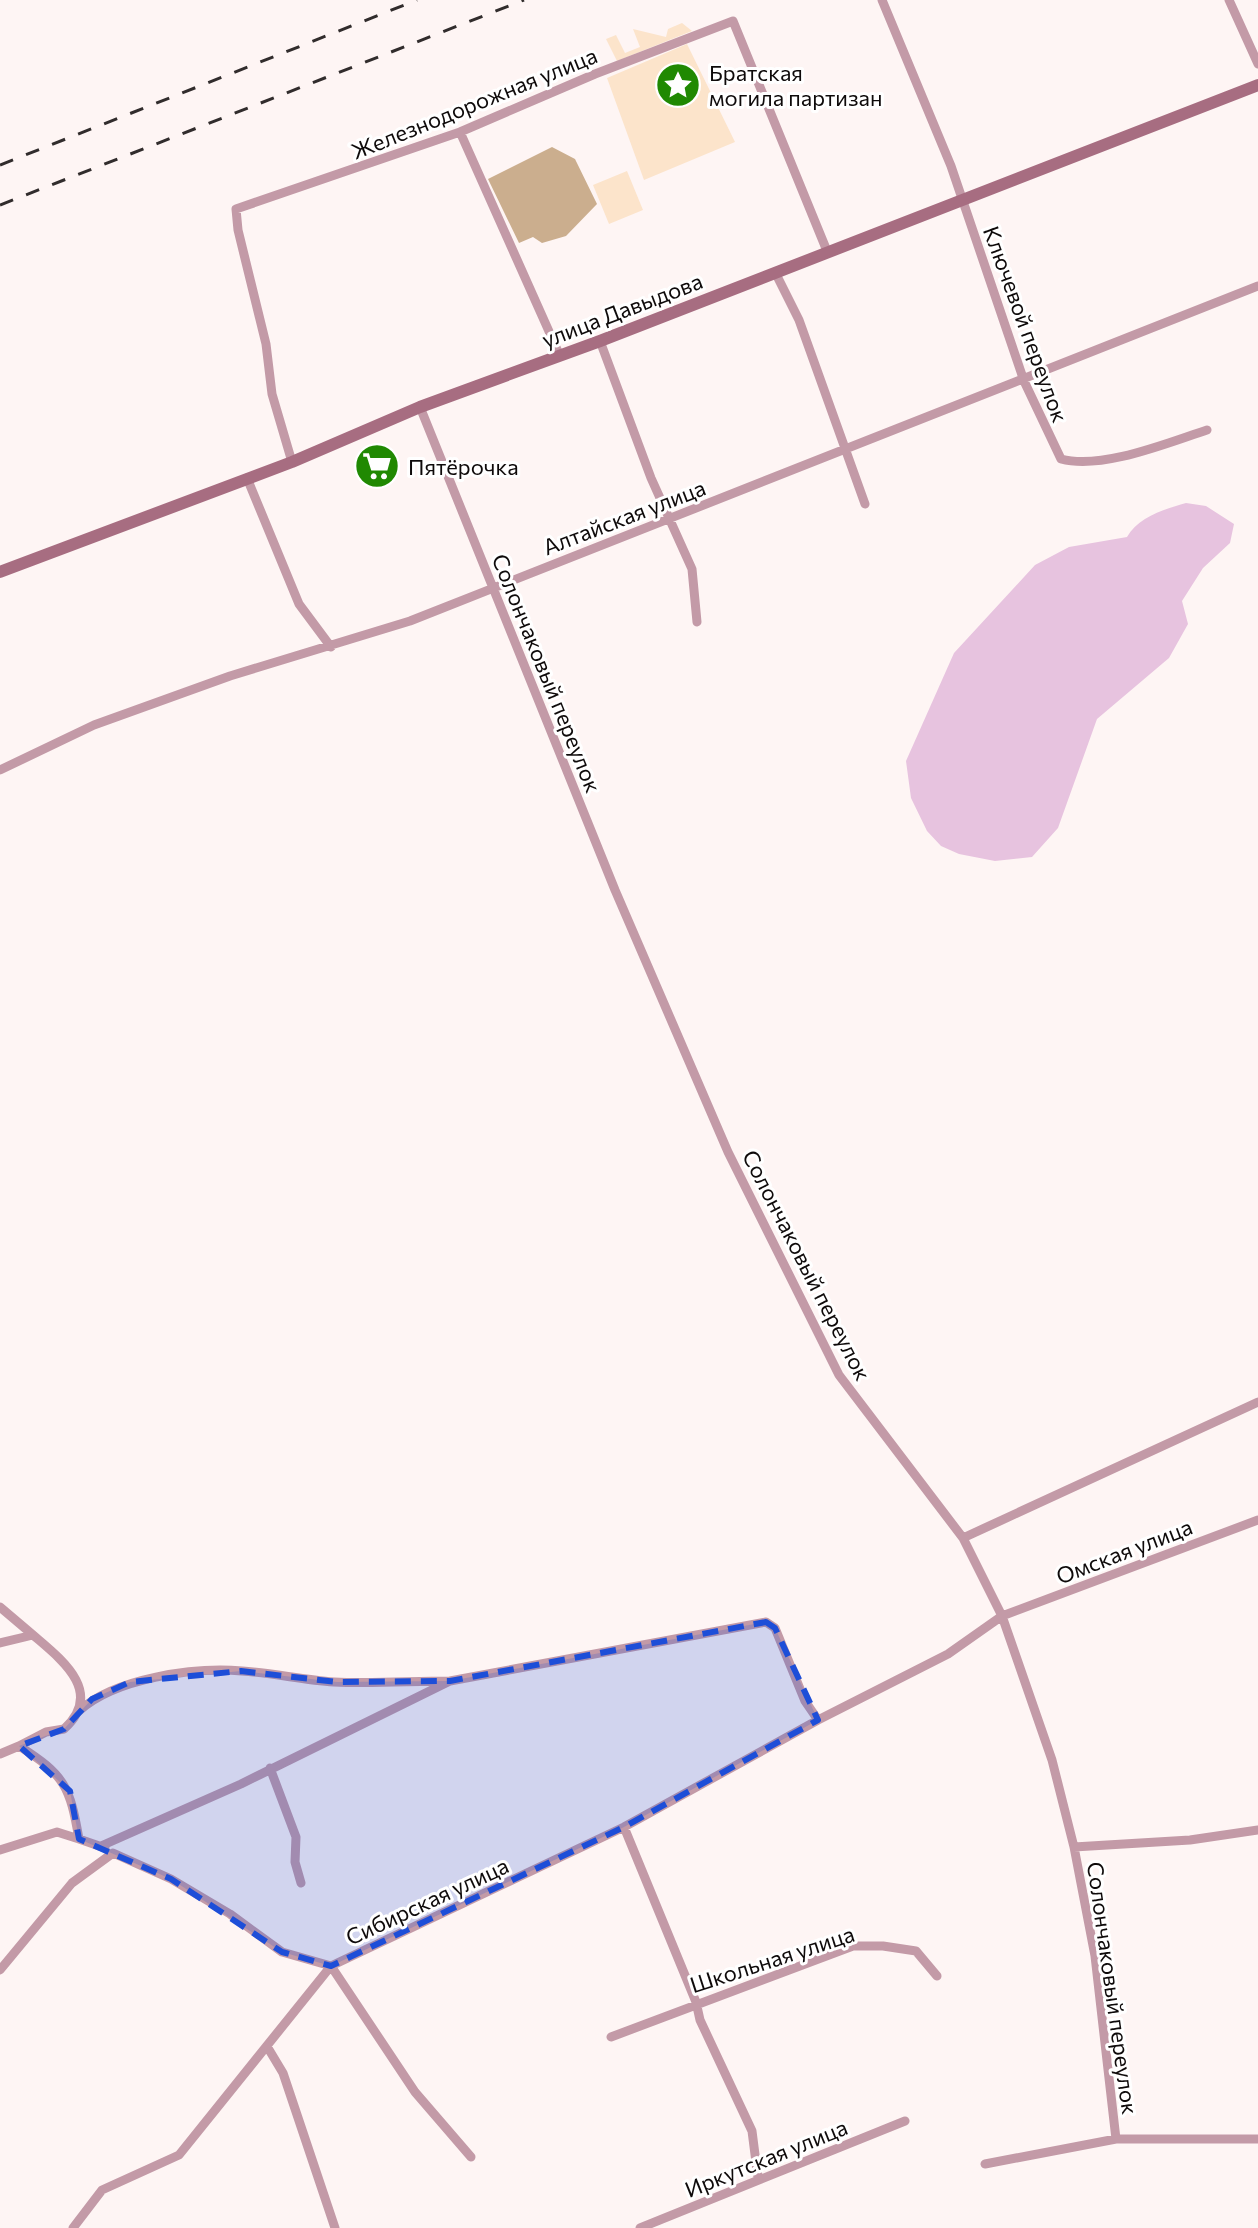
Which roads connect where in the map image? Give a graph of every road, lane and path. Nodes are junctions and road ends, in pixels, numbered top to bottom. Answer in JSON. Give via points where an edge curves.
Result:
{"nodes":[{"id":1,"x":882,"y":0,"type":"edge"},
{"id":2,"x":1229,"y":0,"type":"edge"},
{"id":3,"x":1258,"y":64,"type":"edge"},
{"id":4,"x":1258,"y":85,"type":"edge"},
{"id":5,"x":460,"y":132,"type":"junction"},
{"id":6,"x":962,"y":200,"type":"junction"},
{"id":7,"x":827,"y":251,"type":"junction"},
{"id":8,"x":775,"y":272,"type":"junction"},
{"id":9,"x":1258,"y":286,"type":"edge"},
{"id":10,"x":600,"y":341,"type":"junction"},
{"id":11,"x":560,"y":356,"type":"junction"},
{"id":12,"x":1024,"y":381,"type":"junction"},
{"id":13,"x":420,"y":407,"type":"junction"},
{"id":14,"x":1207,"y":430,"type":"dead end"},
{"id":15,"x":845,"y":449,"type":"junction"},
{"id":16,"x":292,"y":462,"type":"junction"},
{"id":17,"x":247,"y":478,"type":"junction"},
{"id":18,"x":865,"y":504,"type":"dead end"},
{"id":19,"x":672,"y":519,"type":"junction"},
{"id":20,"x":0,"y":572,"type":"edge"},
{"id":21,"x":492,"y":587,"type":"junction"},
{"id":22,"x":697,"y":622,"type":"dead end"},
{"id":23,"x":331,"y":647,"type":"junction"},
{"id":24,"x":0,"y":770,"type":"edge"},
{"id":25,"x":1258,"y":1402,"type":"edge"},
{"id":26,"x":1258,"y":1520,"type":"edge"},
{"id":27,"x":963,"y":1538,"type":"junction"},
{"id":28,"x":0,"y":1607,"type":"edge"},
{"id":29,"x":1002,"y":1616,"type":"junction"},
{"id":30,"x":33,"y":1635,"type":"junction"},
{"id":31,"x":0,"y":1643,"type":"edge"},
{"id":32,"x":450,"y":1681,"type":"junction"},
{"id":33,"x":79,"y":1711,"type":"junction"},
{"id":34,"x":818,"y":1720,"type":"junction"},
{"id":35,"x":19,"y":1746,"type":"junction"},
{"id":36,"x":0,"y":1754,"type":"edge"},
{"id":37,"x":270,"y":1768,"type":"junction"},
{"id":38,"x":624,"y":1827,"type":"junction"},
{"id":39,"x":1258,"y":1830,"type":"edge"},
{"id":40,"x":79,"y":1839,"type":"junction"},
{"id":41,"x":101,"y":1846,"type":"junction"},
{"id":42,"x":1074,"y":1847,"type":"junction"},
{"id":43,"x":0,"y":1850,"type":"edge"},
{"id":44,"x":113,"y":1853,"type":"junction"},
{"id":45,"x":301,"y":1883,"type":"dead end"},
{"id":46,"x":331,"y":1966,"type":"junction"},
{"id":47,"x":0,"y":1970,"type":"edge"},
{"id":48,"x":937,"y":1976,"type":"dead end"},
{"id":49,"x":696,"y":2002,"type":"junction"},
{"id":50,"x":611,"y":2037,"type":"dead end"},
{"id":51,"x":268,"y":2048,"type":"junction"},
{"id":52,"x":905,"y":2121,"type":"dead end"},
{"id":53,"x":1116,"y":2139,"type":"junction"},
{"id":54,"x":1258,"y":2139,"type":"edge"},
{"id":55,"x":471,"y":2157,"type":"dead end"},
{"id":56,"x":985,"y":2164,"type":"dead end"},
{"id":57,"x":758,"y":2178,"type":"junction"},
{"id":58,"x":73,"y":2228,"type":"edge"},
{"id":59,"x":335,"y":2228,"type":"edge"},
{"id":60,"x":640,"y":2228,"type":"edge"}],
"edges":[{"from":1,"to":6,"type":"street","name":"Ключевой переулок"},
{"from":2,"to":3,"type":"street"},
{"from":4,"to":6,"type":"main road","name":"улица Давыдова"},
{"from":5,"to":7,"type":"street","name":"Железнодорожная улица","via":[[733,21]]},
{"from":5,"to":11,"type":"street"},
{"from":5,"to":16,"type":"street","name":"Железнодорожная улица","via":[[236,209],[272,394]]},
{"from":6,"to":7,"type":"main road","name":"улица Давыдова"},
{"from":6,"to":12,"type":"street","name":"Ключевой переулок"},
{"from":7,"to":8,"type":"main road","name":"улица Давыдова"},
{"from":8,"to":10,"type":"main road","name":"улица Давыдова"},
{"from":8,"to":15,"type":"street","via":[[799,320]]},
{"from":9,"to":12,"type":"street","name":"Алтайская улица"},
{"from":10,"to":11,"type":"main road","name":"улица Давыдова"},
{"from":10,"to":19,"type":"street","via":[[651,478]]},
{"from":11,"to":13,"type":"main road","name":"улица Давыдова"},
{"from":12,"to":14,"type":"street","name":"Ключевой переулок","via":[[1061,459],[1077,463],[1121,456]]},
{"from":12,"to":15,"type":"street","name":"Алтайская улица"},
{"from":13,"to":16,"type":"main road","name":"улица Давыдова"},
{"from":13,"to":21,"type":"street","name":"Солончаковый переулок"},
{"from":15,"to":18,"type":"street"},
{"from":15,"to":19,"type":"street","name":"Алтайская улица"},
{"from":16,"to":17,"type":"main road","name":"улица Давыдова"},
{"from":17,"to":20,"type":"main road","name":"улица Давыдова"},
{"from":17,"to":23,"type":"street","via":[[299,604]]},
{"from":19,"to":21,"type":"street","name":"Алтайская улица"},
{"from":19,"to":22,"type":"street","via":[[692,569]]},
{"from":21,"to":23,"type":"street","name":"Алтайская улица"},
{"from":21,"to":27,"type":"street","name":"Солончаковый переулок","via":[[615,890],[742,1180],[839,1375]]},
{"from":23,"to":24,"type":"street","name":"Алтайская улица","via":[[230,676],[94,725]]},
{"from":25,"to":27,"type":"street"},
{"from":26,"to":29,"type":"street","name":"Омская улица"},
{"from":27,"to":29,"type":"street","name":"Солончаковый переулок"},
{"from":28,"to":30,"type":"street"},
{"from":29,"to":34,"type":"street","name":"Сибирская улица","via":[[948,1654]]},
{"from":29,"to":42,"type":"street","name":"Солончаковый переулок","via":[[1052,1760]]},
{"from":30,"to":31,"type":"street"},
{"from":30,"to":33,"type":"street","via":[[70,1667],[79,1683]]},
{"from":32,"to":33,"type":"street","via":[[337,1682],[203,1672],[130,1682],[92,1699]]},
{"from":32,"to":34,"type":"street","via":[[766,1622],[775,1628]]},
{"from":32,"to":37,"type":"street"},
{"from":33,"to":35,"type":"street","via":[[64,1729]]},
{"from":34,"to":38,"type":"street","name":"Сибирская улица"},
{"from":35,"to":36,"type":"street"},
{"from":35,"to":40,"type":"street","via":[[39,1758],[70,1791]]},
{"from":37,"to":41,"type":"street"},
{"from":37,"to":45,"type":"street","via":[[296,1837]]},
{"from":38,"to":46,"type":"street","name":"Сибирская улица"},
{"from":38,"to":49,"type":"street"},
{"from":39,"to":42,"type":"street"},
{"from":40,"to":41,"type":"street","name":"Сибирская улица"},
{"from":40,"to":43,"type":"street","name":"Сибирская улица","via":[[57,1832]]},
{"from":41,"to":44,"type":"street","name":"Сибирская улица"},
{"from":42,"to":53,"type":"street","name":"Солончаковый переулок","via":[[1095,1956]]},
{"from":44,"to":46,"type":"street","name":"Сибирская улица","via":[[171,1879],[282,1952]]},
{"from":44,"to":47,"type":"street","via":[[72,1883]]},
{"from":46,"to":51,"type":"street"},
{"from":46,"to":55,"type":"street","via":[[415,2092]]},
{"from":48,"to":49,"type":"street","name":"Школьная улица","via":[[916,1951],[853,1946]]},
{"from":49,"to":50,"type":"street","name":"Школьная улица"},
{"from":49,"to":57,"type":"street","via":[[752,2131]]},
{"from":51,"to":58,"type":"street","via":[[179,2155],[102,2190]]},
{"from":51,"to":59,"type":"street","via":[[283,2073]]},
{"from":52,"to":57,"type":"street","name":"Иркутская улица"},
{"from":53,"to":54,"type":"street"},
{"from":53,"to":56,"type":"street"},
{"from":57,"to":60,"type":"street","name":"Иркутская улица"}]}
